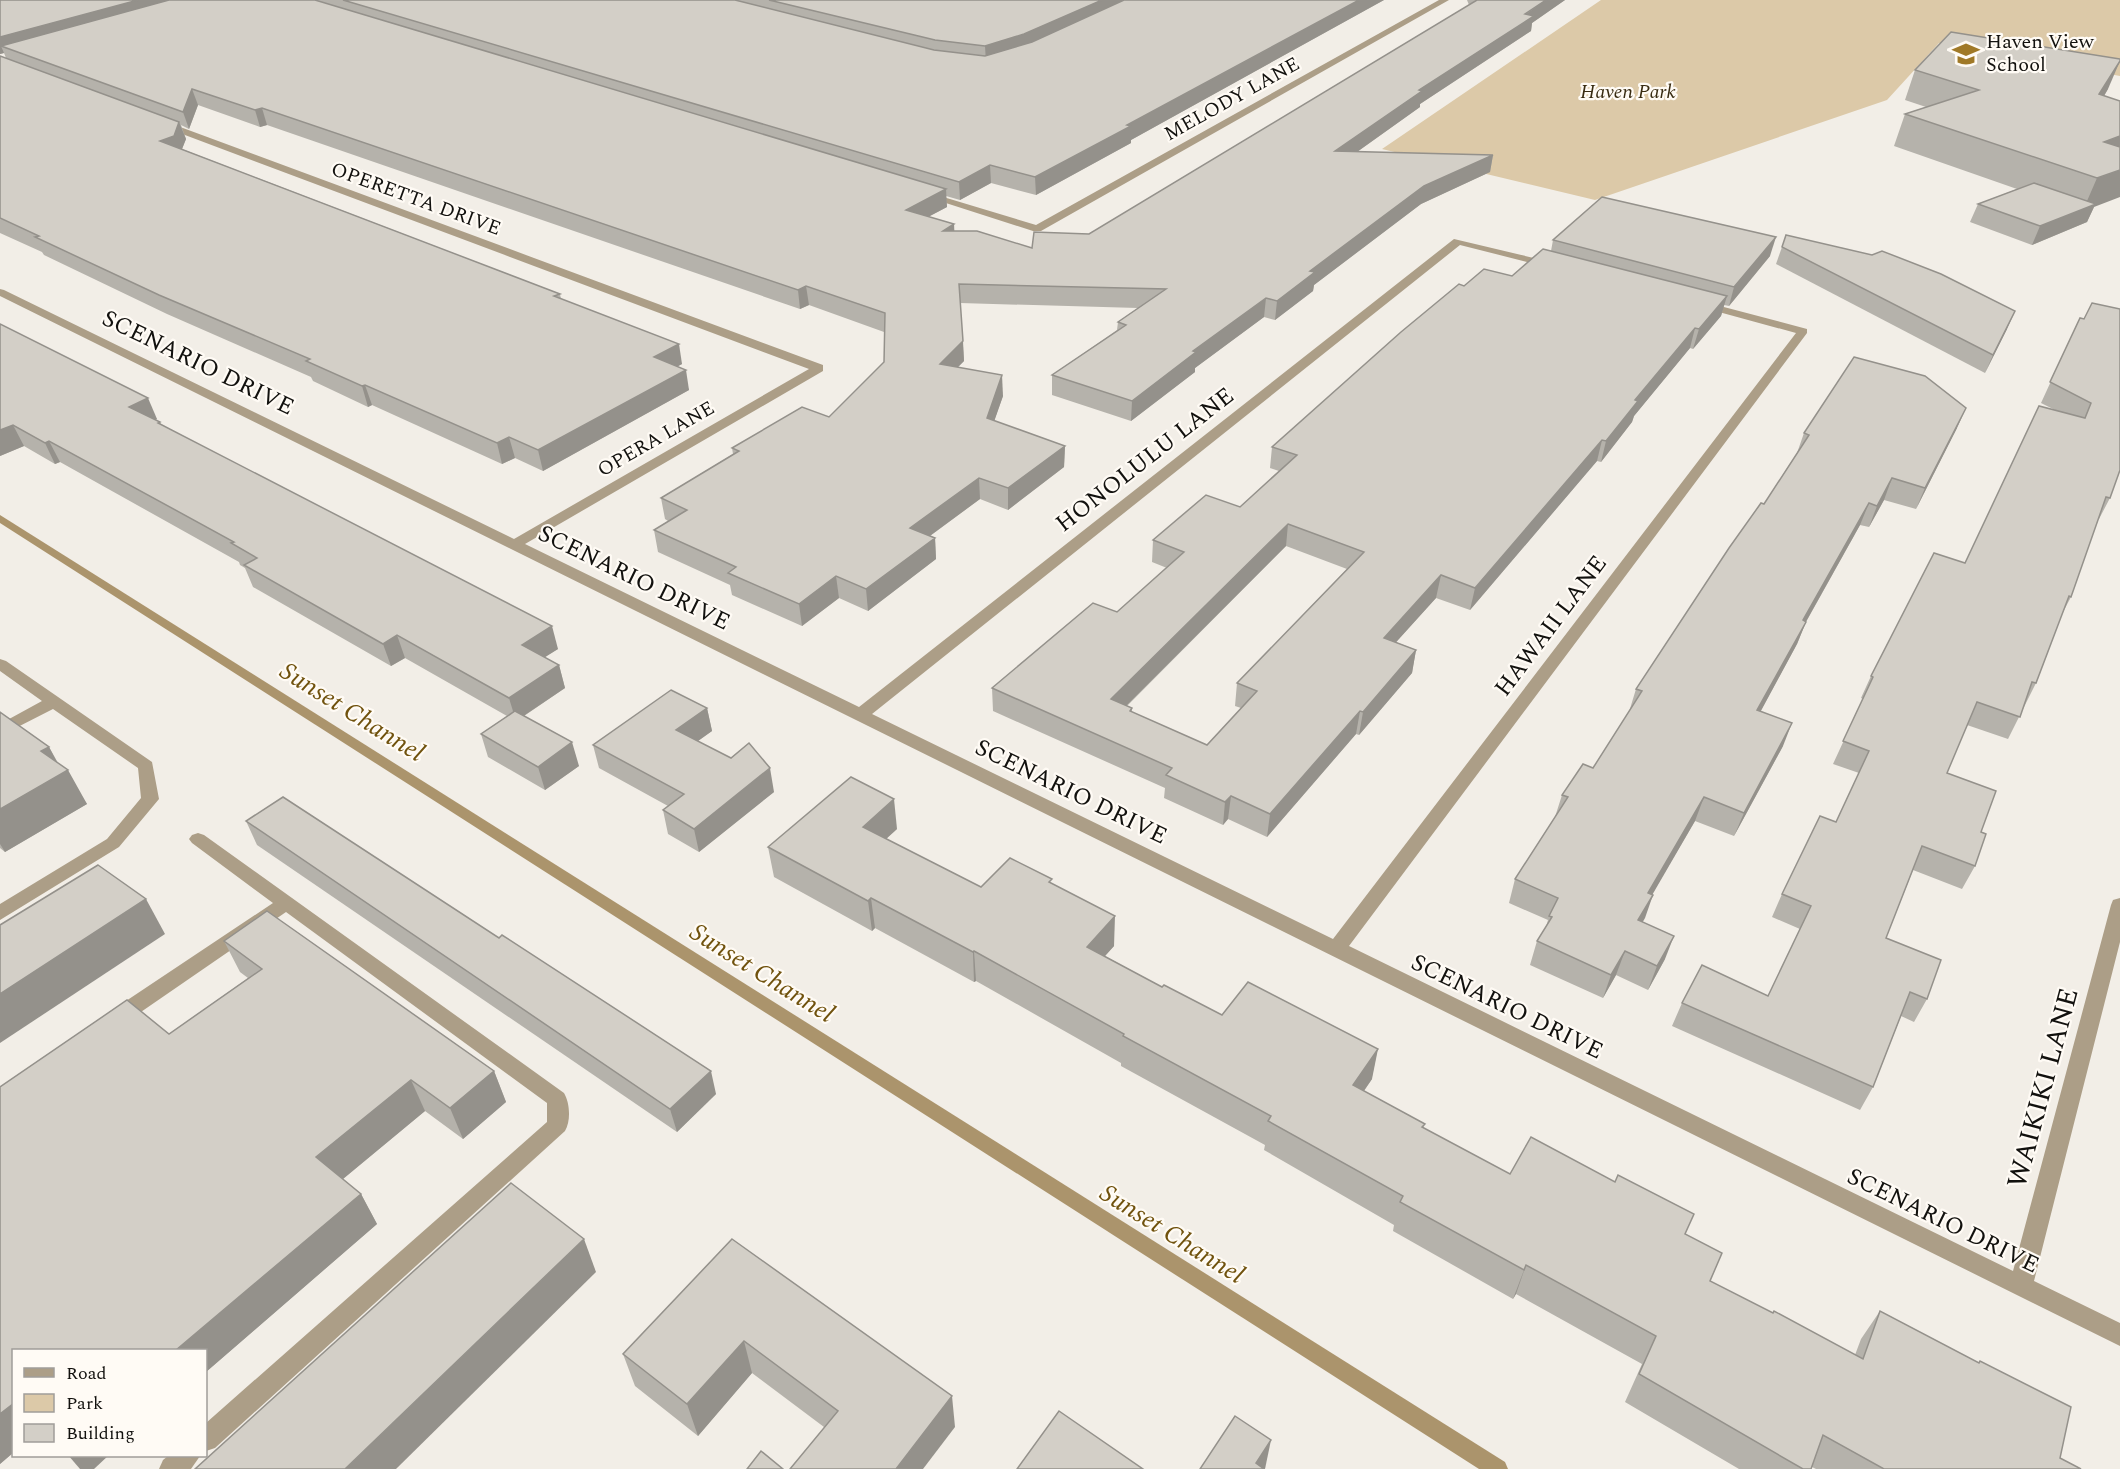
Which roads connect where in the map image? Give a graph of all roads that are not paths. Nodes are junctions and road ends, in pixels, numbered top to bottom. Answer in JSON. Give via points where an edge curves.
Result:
{"nodes":[{"id":1,"x":1445,"y":0,"type":"edge"},
{"id":2,"x":157,"y":122,"type":"edge"},
{"id":3,"x":911,"y":190,"type":"edge"},
{"id":4,"x":1562,"y":268,"type":"edge"},
{"id":5,"x":0,"y":292,"type":"edge"},
{"id":6,"x":1688,"y":301,"type":"edge"},
{"id":7,"x":819,"y":368,"type":"joint"},
{"id":8,"x":514,"y":545,"type":"junction"},
{"id":9,"x":0,"y":664,"type":"edge"},
{"id":10,"x":53,"y":702,"type":"junction"},
{"id":11,"x":860,"y":715,"type":"junction"},
{"id":12,"x":0,"y":731,"type":"edge"},
{"id":13,"x":198,"y":839,"type":"dead end"},
{"id":14,"x":286,"y":903,"type":"junction"},
{"id":15,"x":2120,"y":905,"type":"edge"},
{"id":16,"x":0,"y":913,"type":"edge"},
{"id":17,"x":1336,"y":949,"type":"junction"},
{"id":18,"x":99,"y":1031,"type":"edge"},
{"id":19,"x":2021,"y":1287,"type":"junction"},
{"id":20,"x":2120,"y":1335,"type":"edge"},
{"id":21,"x":207,"y":1438,"type":"edge"},
{"id":22,"x":185,"y":1457,"type":"edge"},
{"id":23,"x":172,"y":1469,"type":"edge"}],
"edges":[{"from":1,"to":3,"type":"street","name":"MELODY LANE","via":[[1037,229]]},
{"from":2,"to":7,"type":"street","name":"OPERETTA DRIVE"},
{"from":4,"to":11,"type":"street","name":"HONOLULU LANE","via":[[1458,240]]},
{"from":5,"to":8,"type":"street","name":"SCENARIO DRIVE"},
{"from":6,"to":17,"type":"street","name":"HAWAII LANE","via":[[1803,331]]},
{"from":7,"to":8,"type":"street","name":"OPERA LANE"},
{"from":8,"to":11,"type":"street","name":"SCENARIO DRIVE"},
{"from":9,"to":10,"type":"street"},
{"from":10,"to":12,"type":"street"},
{"from":10,"to":16,"type":"street","via":[[146,766],[150,799],[113,843]]},
{"from":11,"to":17,"type":"street","name":"SCENARIO DRIVE"},
{"from":13,"to":14,"type":"street"},
{"from":14,"to":18,"type":"street"},
{"from":14,"to":21,"type":"street","via":[[557,1099],[558,1125]]},
{"from":15,"to":19,"type":"street","name":"WAIKIKI LANE"},
{"from":17,"to":19,"type":"street","name":"SCENARIO DRIVE"},
{"from":19,"to":20,"type":"street","name":"SCENARIO DRIVE"},
{"from":22,"to":23,"type":"street"}]}
